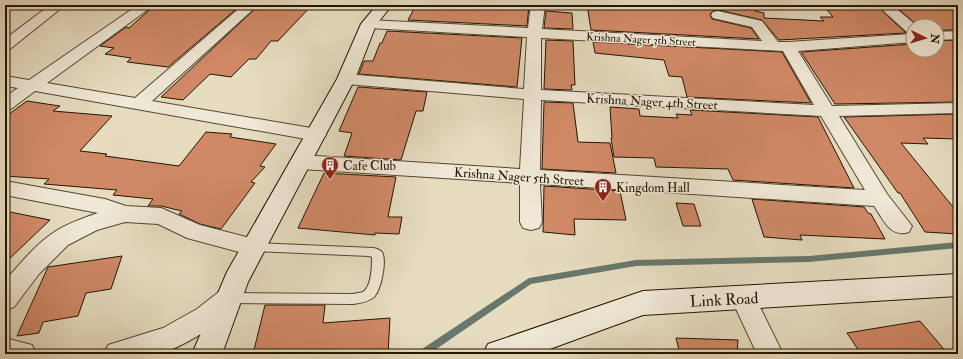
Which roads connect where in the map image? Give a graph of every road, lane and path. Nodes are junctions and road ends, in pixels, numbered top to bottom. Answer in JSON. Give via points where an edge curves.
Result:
{"nodes":[{"id":1,"x":58,"y":5,"type":"edge"},
{"id":2,"x":147,"y":5,"type":"edge"},
{"id":3,"x":251,"y":5,"type":"edge"},
{"id":4,"x":385,"y":5,"type":"edge"},
{"id":5,"x":538,"y":5,"type":"edge"},
{"id":6,"x":884,"y":5,"type":"edge"},
{"id":7,"x":718,"y":15,"type":"dead end"},
{"id":8,"x":905,"y":23,"type":"edge"},
{"id":9,"x":370,"y":24,"type":"junction"},
{"id":10,"x":534,"y":34,"type":"junction"},
{"id":11,"x":958,"y":35,"type":"edge"},
{"id":12,"x":945,"y":36,"type":"edge"},
{"id":13,"x":905,"y":38,"type":"edge"},
{"id":14,"x":5,"y":46,"type":"edge"},
{"id":15,"x":780,"y":46,"type":"junction"},
{"id":16,"x":346,"y":79,"type":"junction"},
{"id":17,"x":5,"y":80,"type":"edge"},
{"id":18,"x":35,"y":85,"type":"junction"},
{"id":19,"x":533,"y":95,"type":"junction"},
{"id":20,"x":140,"y":103,"type":"junction"},
{"id":21,"x":5,"y":105,"type":"edge"},
{"id":22,"x":958,"y":108,"type":"edge"},
{"id":23,"x":826,"y":111,"type":"junction"},
{"id":24,"x":317,"y":135,"type":"junction"},
{"id":25,"x":300,"y":162,"type":"junction"},
{"id":26,"x":530,"y":177,"type":"junction"},
{"id":27,"x":5,"y":188,"type":"edge"},
{"id":28,"x":880,"y":199,"type":"junction"},
{"id":29,"x":125,"y":214,"type":"junction"},
{"id":30,"x":531,"y":222,"type":"dead end"},
{"id":31,"x":901,"y":226,"type":"dead end"},
{"id":32,"x":254,"y":247,"type":"junction"},
{"id":33,"x":956,"y":288,"type":"edge"},
{"id":34,"x":229,"y":298,"type":"junction"},
{"id":35,"x":743,"y":298,"type":"junction"},
{"id":36,"x":5,"y":299,"type":"edge"},
{"id":37,"x":5,"y":350,"type":"edge"},
{"id":38,"x":23,"y":354,"type":"edge"},
{"id":39,"x":117,"y":354,"type":"edge"},
{"id":40,"x":207,"y":354,"type":"edge"},
{"id":41,"x":498,"y":354,"type":"edge"},
{"id":42,"x":770,"y":354,"type":"edge"}],
"edges":[{"from":1,"to":14,"type":"street"},
{"from":2,"to":18,"type":"street"},
{"from":3,"to":20,"type":"street"},
{"from":4,"to":9,"type":"street"},
{"from":5,"to":10,"type":"street"},
{"from":6,"to":8,"type":"street"},
{"from":7,"to":15,"type":"street","via":[[757,24]]},
{"from":9,"to":10,"type":"street","name":"Krishna Nager 3th Street"},
{"from":9,"to":16,"type":"street"},
{"from":10,"to":15,"type":"street","name":"Krishna Nager 3th Street"},
{"from":10,"to":19,"type":"street"},
{"from":11,"to":12,"type":"street"},
{"from":13,"to":15,"type":"street","name":"Krishna Nager 3th Street"},
{"from":15,"to":23,"type":"street"},
{"from":16,"to":19,"type":"street","name":"Krishna Nager 4th Street"},
{"from":16,"to":24,"type":"street"},
{"from":17,"to":18,"type":"street"},
{"from":18,"to":20,"type":"street"},
{"from":18,"to":21,"type":"street"},
{"from":19,"to":23,"type":"street","name":"Krishna Nager 4th Street"},
{"from":19,"to":26,"type":"street"},
{"from":20,"to":24,"type":"street"},
{"from":22,"to":23,"type":"street","name":"Krishna Nager 4th Street"},
{"from":23,"to":28,"type":"street"},
{"from":24,"to":25,"type":"street"},
{"from":25,"to":26,"type":"street","name":"Krishna Nager 5th Street"},
{"from":25,"to":32,"type":"street"},
{"from":26,"to":28,"type":"street","name":"Krishna Nager 5th Street"},
{"from":26,"to":30,"type":"street"},
{"from":27,"to":29,"type":"street"},
{"from":28,"to":31,"type":"street"},
{"from":29,"to":32,"type":"street","via":[[161,216],[195,232]]},
{"from":29,"to":36,"type":"street","via":[[90,224],[60,239],[31,267]]},
{"from":32,"to":34,"type":"street"},
{"from":32,"to":34,"type":"lane","via":[[370,251],[377,254],[379,261],[373,289],[368,295],[360,298]]},
{"from":33,"to":35,"type":"street","name":"Link Road"},
{"from":34,"to":39,"type":"street","via":[[206,317],[169,338]]},
{"from":34,"to":40,"type":"street"},
{"from":35,"to":41,"type":"street","name":"Link Road","via":[[643,303]]},
{"from":35,"to":42,"type":"street"},
{"from":37,"to":38,"type":"street"}]}
